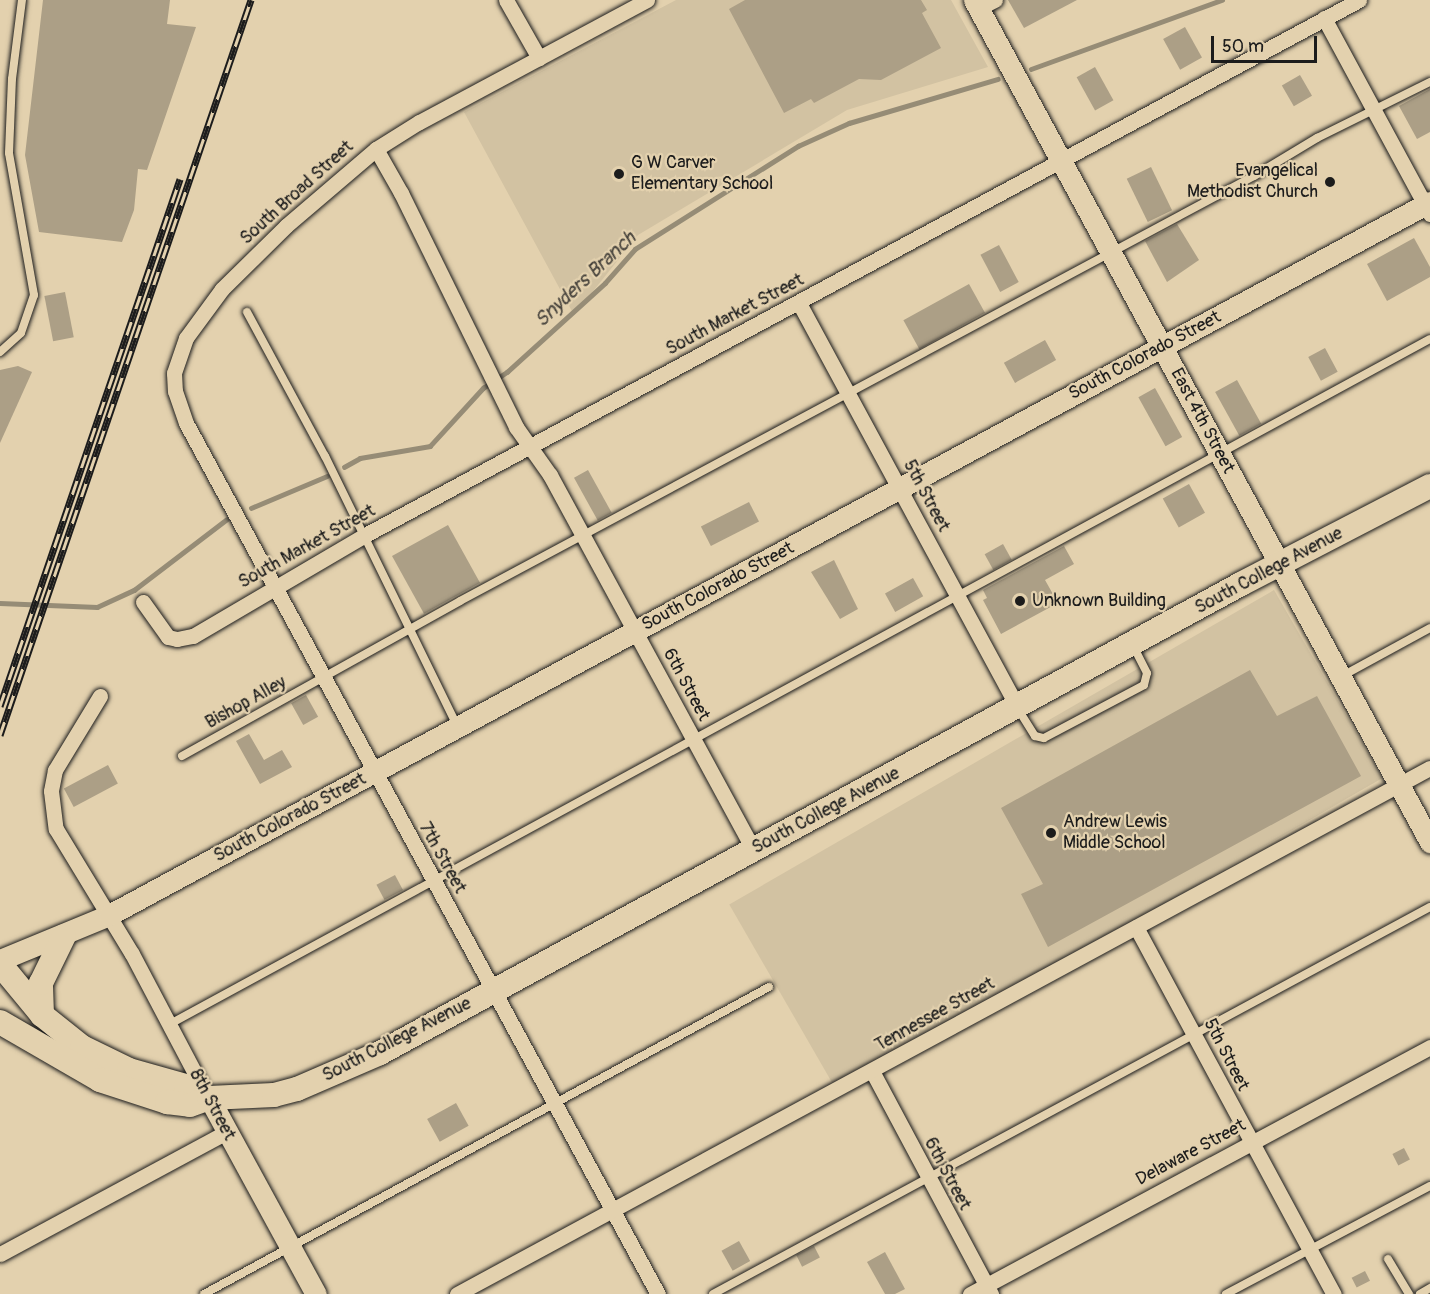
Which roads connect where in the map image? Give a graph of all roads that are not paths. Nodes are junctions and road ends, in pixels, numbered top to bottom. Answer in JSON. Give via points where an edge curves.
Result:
{"nodes":[{"id":1,"x":22,"y":0,"type":"edge"},
{"id":2,"x":506,"y":0,"type":"edge"},
{"id":3,"x":647,"y":0,"type":"edge"},
{"id":4,"x":1359,"y":0,"type":"edge"},
{"id":5,"x":983,"y":3,"type":"edge"},
{"id":6,"x":1324,"y":18,"type":"junction"},
{"id":7,"x":539,"y":58,"type":"junction"},
{"id":8,"x":1430,"y":82,"type":"edge"},
{"id":9,"x":1373,"y":110,"type":"junction"},
{"id":10,"x":376,"y":149,"type":"junction"},
{"id":11,"x":1062,"y":161,"type":"junction"},
{"id":12,"x":1428,"y":207,"type":"edge"},
{"id":13,"x":1110,"y":252,"type":"junction"},
{"id":14,"x":799,"y":303,"type":"junction"},
{"id":15,"x":247,"y":312,"type":"dead end"},
{"id":16,"x":1430,"y":339,"type":"edge"},
{"id":17,"x":1162,"y":346,"type":"junction"},
{"id":18,"x":0,"y":352,"type":"edge"},
{"id":19,"x":849,"y":395,"type":"junction"},
{"id":20,"x":195,"y":440,"type":"joint"},
{"id":21,"x":528,"y":448,"type":"junction"},
{"id":22,"x":1220,"y":454,"type":"junction"},
{"id":23,"x":1430,"y":486,"type":"edge"},
{"id":24,"x":900,"y":488,"type":"junction"},
{"id":25,"x":365,"y":535,"type":"junction"},
{"id":26,"x":584,"y":538,"type":"junction"},
{"id":27,"x":1280,"y":564,"type":"junction"},
{"id":28,"x":275,"y":585,"type":"junction"},
{"id":29,"x":957,"y":596,"type":"junction"},
{"id":30,"x":143,"y":602,"type":"dead end"},
{"id":31,"x":1430,"y":628,"type":"edge"},
{"id":32,"x":411,"y":629,"type":"junction"},
{"id":33,"x":635,"y":631,"type":"junction"},
{"id":34,"x":1132,"y":644,"type":"junction"},
{"id":35,"x":324,"y":677,"type":"junction"},
{"id":36,"x":1341,"y":677,"type":"junction"},
{"id":37,"x":100,"y":696,"type":"dead end"},
{"id":38,"x":1018,"y":708,"type":"junction"},
{"id":39,"x":458,"y":727,"type":"junction"},
{"id":40,"x":693,"y":739,"type":"junction"},
{"id":41,"x":182,"y":756,"type":"dead end"},
{"id":42,"x":1430,"y":768,"type":"edge"},
{"id":43,"x":373,"y":773,"type":"junction"},
{"id":44,"x":1399,"y":784,"type":"junction"},
{"id":45,"x":1430,"y":842,"type":"edge"},
{"id":46,"x":754,"y":850,"type":"junction"},
{"id":47,"x":432,"y":880,"type":"junction"},
{"id":48,"x":1430,"y":907,"type":"edge"},
{"id":49,"x":109,"y":915,"type":"junction"},
{"id":50,"x":1136,"y":927,"type":"junction"},
{"id":51,"x":64,"y":936,"type":"junction"},
{"id":52,"x":0,"y":962,"type":"edge"},
{"id":53,"x":769,"y":987,"type":"dead end"},
{"id":54,"x":492,"y":991,"type":"junction"},
{"id":55,"x":42,"y":1015,"type":"junction"},
{"id":56,"x":0,"y":1022,"type":"edge"},
{"id":57,"x":170,"y":1024,"type":"junction"},
{"id":58,"x":1193,"y":1036,"type":"junction"},
{"id":59,"x":1430,"y":1047,"type":"edge"},
{"id":60,"x":872,"y":1071,"type":"junction"},
{"id":61,"x":209,"y":1098,"type":"junction"},
{"id":62,"x":553,"y":1101,"type":"junction"},
{"id":63,"x":227,"y":1132,"type":"junction"},
{"id":64,"x":1251,"y":1143,"type":"junction"},
{"id":65,"x":926,"y":1177,"type":"junction"},
{"id":66,"x":1430,"y":1186,"type":"edge"},
{"id":67,"x":612,"y":1211,"type":"junction"},
{"id":68,"x":289,"y":1244,"type":"junction"},
{"id":69,"x":1309,"y":1249,"type":"junction"},
{"id":70,"x":0,"y":1254,"type":"edge"},
{"id":71,"x":1388,"y":1259,"type":"dead end"},
{"id":72,"x":1430,"y":1288,"type":"edge"},
{"id":73,"x":988,"y":1290,"type":"edge"},
{"id":74,"x":204,"y":1294,"type":"edge"},
{"id":75,"x":316,"y":1294,"type":"edge"},
{"id":76,"x":457,"y":1294,"type":"edge"},
{"id":77,"x":658,"y":1294,"type":"edge"},
{"id":78,"x":713,"y":1294,"type":"edge"},
{"id":79,"x":970,"y":1294,"type":"edge"},
{"id":80,"x":1226,"y":1294,"type":"edge"},
{"id":81,"x":1334,"y":1294,"type":"edge"},
{"id":82,"x":1409,"y":1294,"type":"edge"},
{"id":83,"x":1420,"y":1294,"type":"edge"}],
"edges":[{"from":1,"to":18,"type":"lane","via":[[12,79],[9,153],[34,295],[21,333]]},
{"from":2,"to":7,"type":"street"},
{"from":3,"to":7,"type":"street","name":"South Broad Street"},
{"from":4,"to":6,"type":"street","name":"South Market Street"},
{"from":5,"to":11,"type":"street","name":"East 4th Street"},
{"from":6,"to":9,"type":"street"},
{"from":6,"to":11,"type":"street","name":"South Market Street"},
{"from":7,"to":10,"type":"street","name":"South Broad Street"},
{"from":8,"to":9,"type":"lane","name":"Bishop Alley"},
{"from":9,"to":12,"type":"street"},
{"from":9,"to":13,"type":"lane","name":"Bishop Alley"},
{"from":10,"to":20,"type":"street","name":"South Broad Street","via":[[286,226],[196,320],[174,373],[179,408]]},
{"from":10,"to":21,"type":"street","name":"6th Street"},
{"from":11,"to":13,"type":"street","name":"East 4th Street"},
{"from":11,"to":14,"type":"street","name":"South Market Street"},
{"from":12,"to":17,"type":"street","name":"South Colorado Street"},
{"from":13,"to":17,"type":"street","name":"East 4th Street"},
{"from":13,"to":19,"type":"lane","name":"Bishop Alley"},
{"from":14,"to":19,"type":"street","name":"5th Street"},
{"from":14,"to":21,"type":"street","name":"South Market Street"},
{"from":15,"to":25,"type":"lane"},
{"from":16,"to":22,"type":"lane"},
{"from":17,"to":22,"type":"street","name":"East 4th Street"},
{"from":17,"to":24,"type":"street","name":"South Colorado Street"},
{"from":19,"to":24,"type":"street","name":"5th Street"},
{"from":19,"to":26,"type":"lane","name":"Bishop Alley"},
{"from":20,"to":28,"type":"street","name":"7th Street"},
{"from":21,"to":25,"type":"street","name":"South Market Street"},
{"from":21,"to":26,"type":"street","name":"6th Street","via":[[550,475]]},
{"from":22,"to":27,"type":"street","name":"East 4th Street"},
{"from":22,"to":29,"type":"lane"},
{"from":23,"to":27,"type":"main road","name":"South College Avenue"},
{"from":24,"to":29,"type":"street","name":"5th Street"},
{"from":24,"to":33,"type":"street","name":"South Colorado Street"},
{"from":25,"to":28,"type":"street","name":"South Market Street"},
{"from":25,"to":32,"type":"lane"},
{"from":26,"to":32,"type":"lane","name":"Bishop Alley"},
{"from":26,"to":33,"type":"street","name":"6th Street"},
{"from":27,"to":34,"type":"main road","name":"South College Avenue"},
{"from":27,"to":36,"type":"street","name":"East 4th Street"},
{"from":28,"to":30,"type":"street","name":"South Market Street","via":[[186,639],[160,631]]},
{"from":28,"to":35,"type":"street","name":"7th Street"},
{"from":29,"to":38,"type":"street","name":"5th Street"},
{"from":29,"to":40,"type":"lane"},
{"from":31,"to":36,"type":"lane"},
{"from":32,"to":35,"type":"lane","name":"Bishop Alley"},
{"from":32,"to":39,"type":"lane"},
{"from":33,"to":39,"type":"street","name":"South Colorado Street"},
{"from":33,"to":40,"type":"street","name":"6th Street"},
{"from":34,"to":38,"type":"main road","name":"South College Avenue"},
{"from":34,"to":38,"type":"lane","via":[[1147,673],[1144,685],[1044,738],[1035,736]]},
{"from":35,"to":41,"type":"lane","name":"Bishop Alley"},
{"from":35,"to":43,"type":"street","name":"7th Street"},
{"from":36,"to":44,"type":"street","name":"East 4th Street"},
{"from":37,"to":49,"type":"street","name":"8th Street","via":[[55,770],[52,812],[63,845]]},
{"from":38,"to":46,"type":"main road","name":"South College Avenue"},
{"from":39,"to":43,"type":"street","name":"South Colorado Street"},
{"from":40,"to":46,"type":"street","name":"6th Street"},
{"from":40,"to":47,"type":"lane"},
{"from":42,"to":44,"type":"street","name":"Tennessee Street"},
{"from":43,"to":47,"type":"street","name":"7th Street"},
{"from":43,"to":49,"type":"street","name":"South Colorado Street"},
{"from":44,"to":45,"type":"street","name":"East 4th Street"},
{"from":44,"to":50,"type":"street","name":"Tennessee Street"},
{"from":46,"to":54,"type":"main road","name":"South College Avenue"},
{"from":47,"to":54,"type":"street","name":"7th Street"},
{"from":47,"to":57,"type":"lane"},
{"from":48,"to":58,"type":"lane"},
{"from":49,"to":51,"type":"street","name":"South Colorado Street"},
{"from":49,"to":57,"type":"street","name":"8th Street"},
{"from":50,"to":58,"type":"street","name":"5th Street"},
{"from":50,"to":60,"type":"street","name":"Tennessee Street"},
{"from":51,"to":52,"type":"street","name":"South Colorado Street"},
{"from":51,"to":55,"type":"main road","via":[[41,983]]},
{"from":52,"to":55,"type":"main road"},
{"from":53,"to":62,"type":"lane"},
{"from":54,"to":61,"type":"main road","name":"South College Avenue","via":[[380,1053],[297,1089],[274,1095]]},
{"from":54,"to":62,"type":"street","name":"7th Street"},
{"from":55,"to":61,"type":"main road","via":[[82,1047],[107,1061],[186,1086]]},
{"from":56,"to":61,"type":"main road","name":"South College Avenue","via":[[123,1090],[190,1105]]},
{"from":57,"to":61,"type":"street","name":"8th Street"},
{"from":58,"to":64,"type":"street","name":"5th Street"},
{"from":58,"to":65,"type":"lane"},
{"from":59,"to":64,"type":"street","name":"Delaware Street"},
{"from":60,"to":65,"type":"street","name":"6th Street"},
{"from":60,"to":67,"type":"street","name":"Tennessee Street"},
{"from":61,"to":63,"type":"street","name":"8th Street"},
{"from":62,"to":67,"type":"street","name":"7th Street"},
{"from":62,"to":68,"type":"lane"},
{"from":63,"to":68,"type":"street","name":"8th Street"},
{"from":63,"to":70,"type":"street","via":[[174,1164]]},
{"from":64,"to":69,"type":"street","name":"5th Street"},
{"from":64,"to":73,"type":"street","name":"Delaware Street"},
{"from":65,"to":73,"type":"street","name":"6th Street"},
{"from":65,"to":78,"type":"lane"},
{"from":66,"to":69,"type":"lane"},
{"from":67,"to":76,"type":"street","name":"Tennessee Street"},
{"from":67,"to":77,"type":"street","name":"7th Street"},
{"from":68,"to":74,"type":"lane"},
{"from":68,"to":75,"type":"street","name":"8th Street"},
{"from":69,"to":80,"type":"lane"},
{"from":69,"to":81,"type":"street","name":"5th Street"},
{"from":71,"to":82,"type":"lane"},
{"from":72,"to":83,"type":"lane"},
{"from":73,"to":79,"type":"street","name":"Delaware Street"}]}
